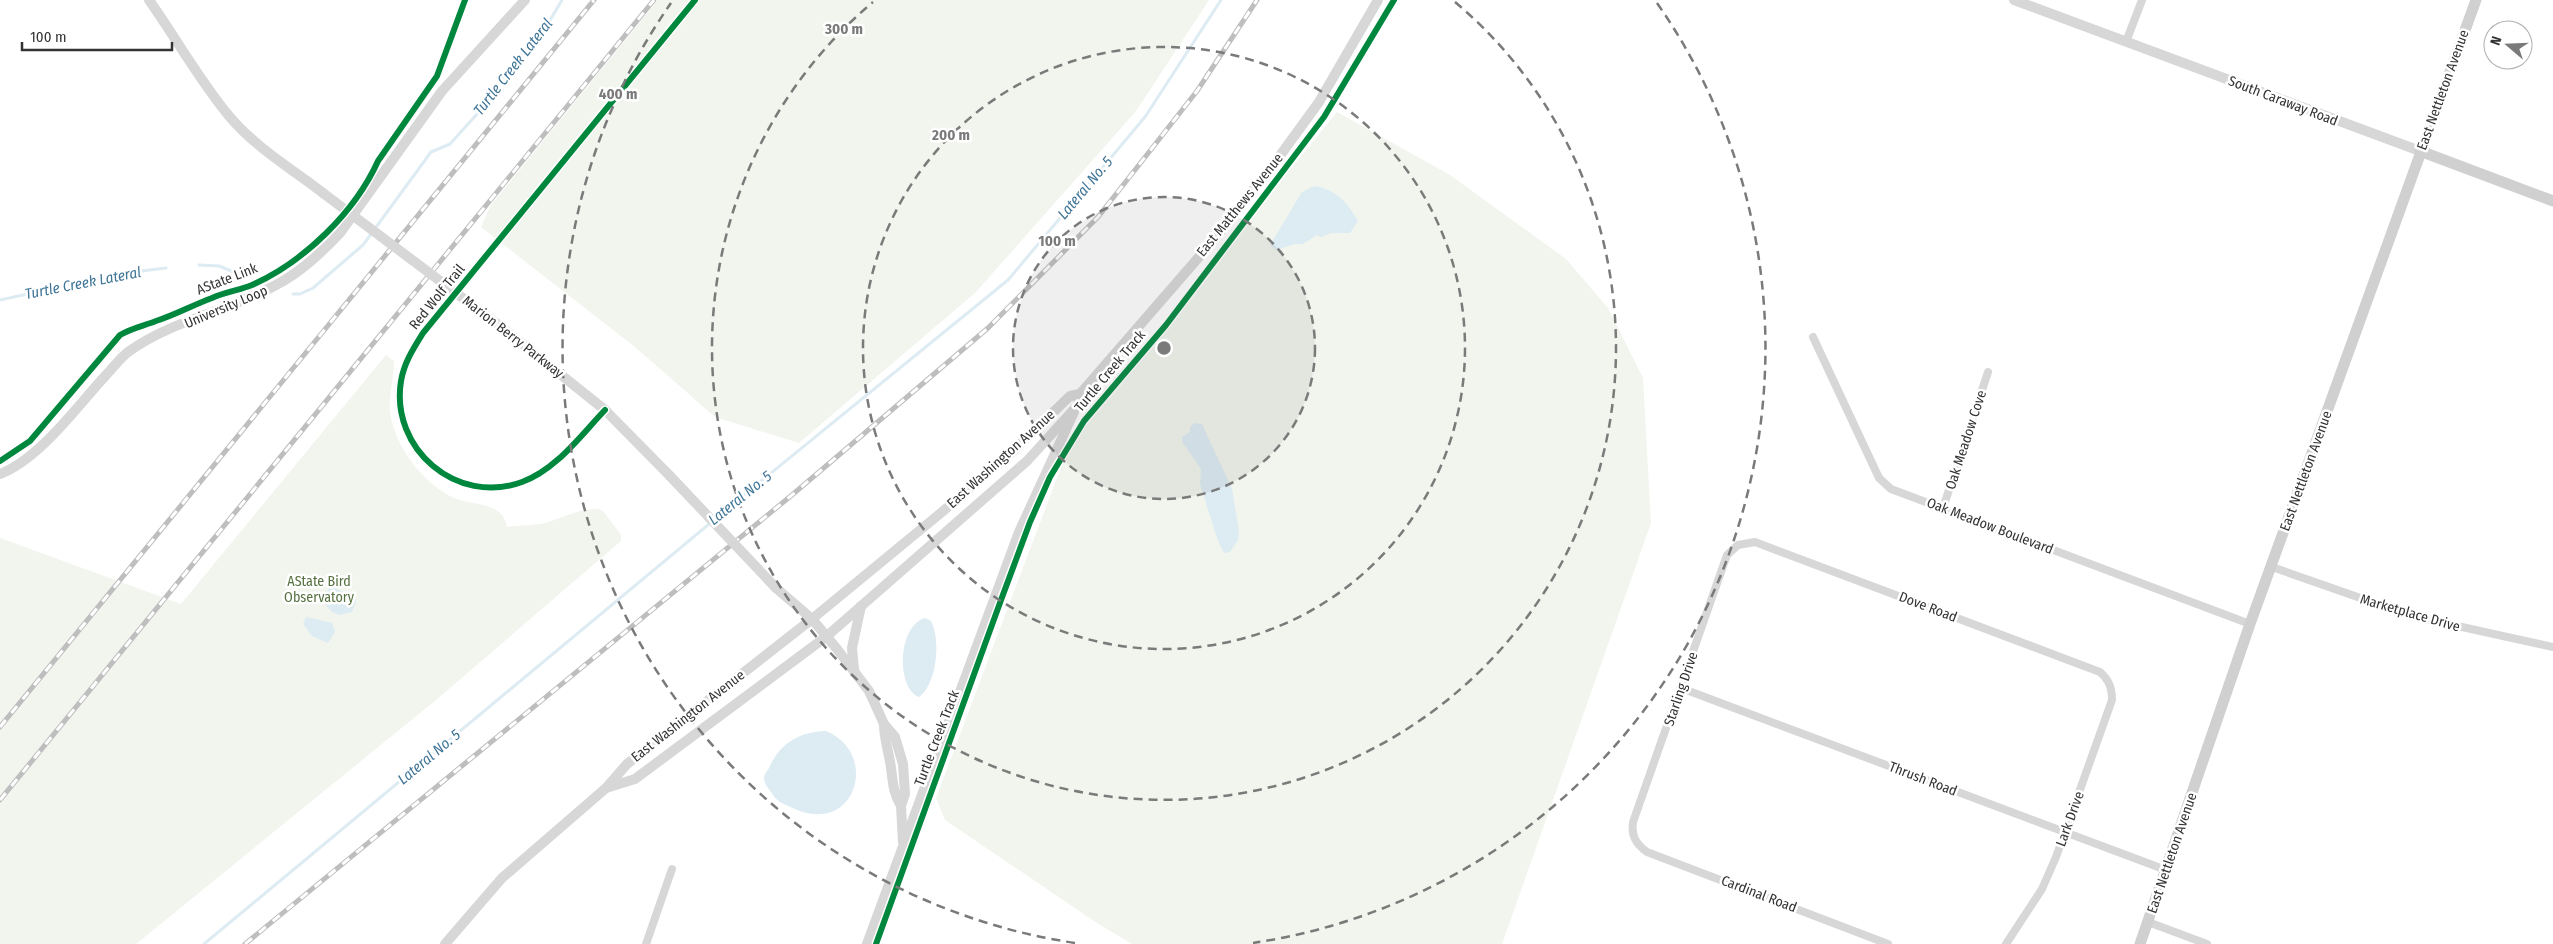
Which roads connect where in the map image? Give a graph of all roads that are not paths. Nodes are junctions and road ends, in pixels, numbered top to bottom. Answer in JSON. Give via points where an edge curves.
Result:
{"nodes":[{"id":1,"x":149,"y":0,"type":"edge"},
{"id":2,"x":525,"y":0,"type":"edge"},
{"id":3,"x":695,"y":0,"type":"edge"},
{"id":4,"x":1378,"y":0,"type":"edge"},
{"id":5,"x":2014,"y":0,"type":"edge"},
{"id":6,"x":2142,"y":0,"type":"edge"},
{"id":7,"x":2476,"y":0,"type":"edge"},
{"id":8,"x":2126,"y":42,"type":"junction"},
{"id":9,"x":2420,"y":151,"type":"junction"},
{"id":10,"x":2553,"y":201,"type":"edge"},
{"id":11,"x":1814,"y":338,"type":"dead end"},
{"id":12,"x":1988,"y":372,"type":"dead end"},
{"id":13,"x":1079,"y":399,"type":"junction"},
{"id":14,"x":605,"y":410,"type":"junction"},
{"id":15,"x":0,"y":474,"type":"edge"},
{"id":16,"x":1943,"y":508,"type":"junction"},
{"id":17,"x":1741,"y":544,"type":"joint"},
{"id":18,"x":2272,"y":567,"type":"junction"},
{"id":19,"x":861,"y":605,"type":"junction"},
{"id":20,"x":812,"y":619,"type":"junction"},
{"id":21,"x":2250,"y":624,"type":"junction"},
{"id":22,"x":827,"y":636,"type":"junction"},
{"id":23,"x":2553,"y":647,"type":"edge"},
{"id":24,"x":854,"y":669,"type":"junction"},
{"id":25,"x":2110,"y":685,"type":"joint"},
{"id":26,"x":1681,"y":688,"type":"junction"},
{"id":27,"x":606,"y":788,"type":"junction"},
{"id":28,"x":2065,"y":832,"type":"junction"},
{"id":29,"x":1634,"y":839,"type":"joint"},
{"id":30,"x":904,"y":847,"type":"junction"},
{"id":31,"x":672,"y":869,"type":"dead end"},
{"id":32,"x":2166,"y":870,"type":"junction"},
{"id":33,"x":2148,"y":922,"type":"junction"},
{"id":34,"x":445,"y":944,"type":"edge"},
{"id":35,"x":646,"y":944,"type":"edge"},
{"id":36,"x":867,"y":944,"type":"edge"},
{"id":37,"x":1888,"y":944,"type":"edge"},
{"id":38,"x":2006,"y":944,"type":"edge"},
{"id":39,"x":2140,"y":944,"type":"edge"},
{"id":40,"x":2207,"y":944,"type":"edge"}],
"edges":[{"from":1,"to":14,"type":"street","name":"Marion Berry Parkway","bridge":true,"via":[[230,118],[266,150],[500,326]]},
{"from":2,"to":15,"type":"street","name":"University Loop","via":[[442,92],[340,233],[322,252],[276,286],[166,332],[128,353],[42,446],[13,469]]},
{"from":3,"to":14,"type":"street","name":"Red Wolf Trail","via":[[423,333],[407,359],[400,382],[401,414],[417,450],[434,468],[477,487],[508,486],[538,475],[552,466]]},
{"from":4,"to":13,"type":"street","name":"East Matthews Avenue","via":[[1319,102],[1279,157],[1212,242]]},
{"from":5,"to":8,"type":"street","name":"South Caraway Road"},
{"from":6,"to":8,"type":"street"},
{"from":7,"to":9,"type":"main road","name":"East Nettleton Avenue"},
{"from":8,"to":9,"type":"street","name":"South Caraway Road"},
{"from":9,"to":10,"type":"main road","name":"South Caraway Road"},
{"from":9,"to":18,"type":"main road","name":"East Nettleton Avenue"},
{"from":11,"to":16,"type":"street","name":"Oak Meadow Boulevard","via":[[1879,478],[1891,489]]},
{"from":12,"to":16,"type":"street","name":"Oak Meadow Cove"},
{"from":13,"to":19,"type":"street","name":"East Washington Avenue","via":[[1027,461]]},
{"from":13,"to":20,"type":"street","name":"East Washington Avenue","via":[[1070,396],[1011,453]]},
{"from":13,"to":30,"type":"street","via":[[1018,532]]},
{"from":14,"to":20,"type":"street","name":"Marion Berry Parkway","bridge":true,"via":[[776,588]]},
{"from":16,"to":21,"type":"street","name":"Oak Meadow Boulevard"},
{"from":17,"to":25,"type":"street","name":"Dove Road","via":[[1755,542],[2100,672]]},
{"from":17,"to":26,"type":"street","name":"Starling Drive","via":[[1728,555]]},
{"from":18,"to":21,"type":"main road","name":"East Nettleton Avenue"},
{"from":18,"to":23,"type":"street","name":"Marketplace Drive","via":[[2412,616]]},
{"from":19,"to":22,"type":"street","name":"East Washington Avenue"},
{"from":19,"to":24,"type":"street","via":[[852,648]]},
{"from":20,"to":22,"type":"street"},
{"from":20,"to":27,"type":"street","name":"East Washington Avenue","via":[[627,764]]},
{"from":21,"to":32,"type":"main road","name":"East Nettleton Avenue"},
{"from":22,"to":24,"type":"street"},
{"from":22,"to":27,"type":"street","name":"East Washington Avenue","via":[[635,779]]},
{"from":24,"to":30,"type":"street","via":[[869,691],[884,724],[895,737],[903,764],[905,794],[901,806]]},
{"from":25,"to":28,"type":"street","name":"Lark Drive","via":[[2112,700]]},
{"from":26,"to":28,"type":"street","name":"Thrush Road"},
{"from":26,"to":29,"type":"street","name":"Starling Drive","via":[[1633,822]]},
{"from":27,"to":34,"type":"street","name":"East Washington Avenue","via":[[502,878]]},
{"from":28,"to":32,"type":"street","name":"Thrush Road"},
{"from":28,"to":38,"type":"street","name":"Lark Drive","via":[[2042,889]]},
{"from":29,"to":37,"type":"street","name":"Cardinal Road","via":[[1647,852]]},
{"from":30,"to":36,"type":"street"},
{"from":31,"to":35,"type":"street"},
{"from":32,"to":33,"type":"main road","name":"East Nettleton Avenue"},
{"from":33,"to":39,"type":"main road","name":"East Nettleton Avenue"},
{"from":33,"to":40,"type":"street"}]}
